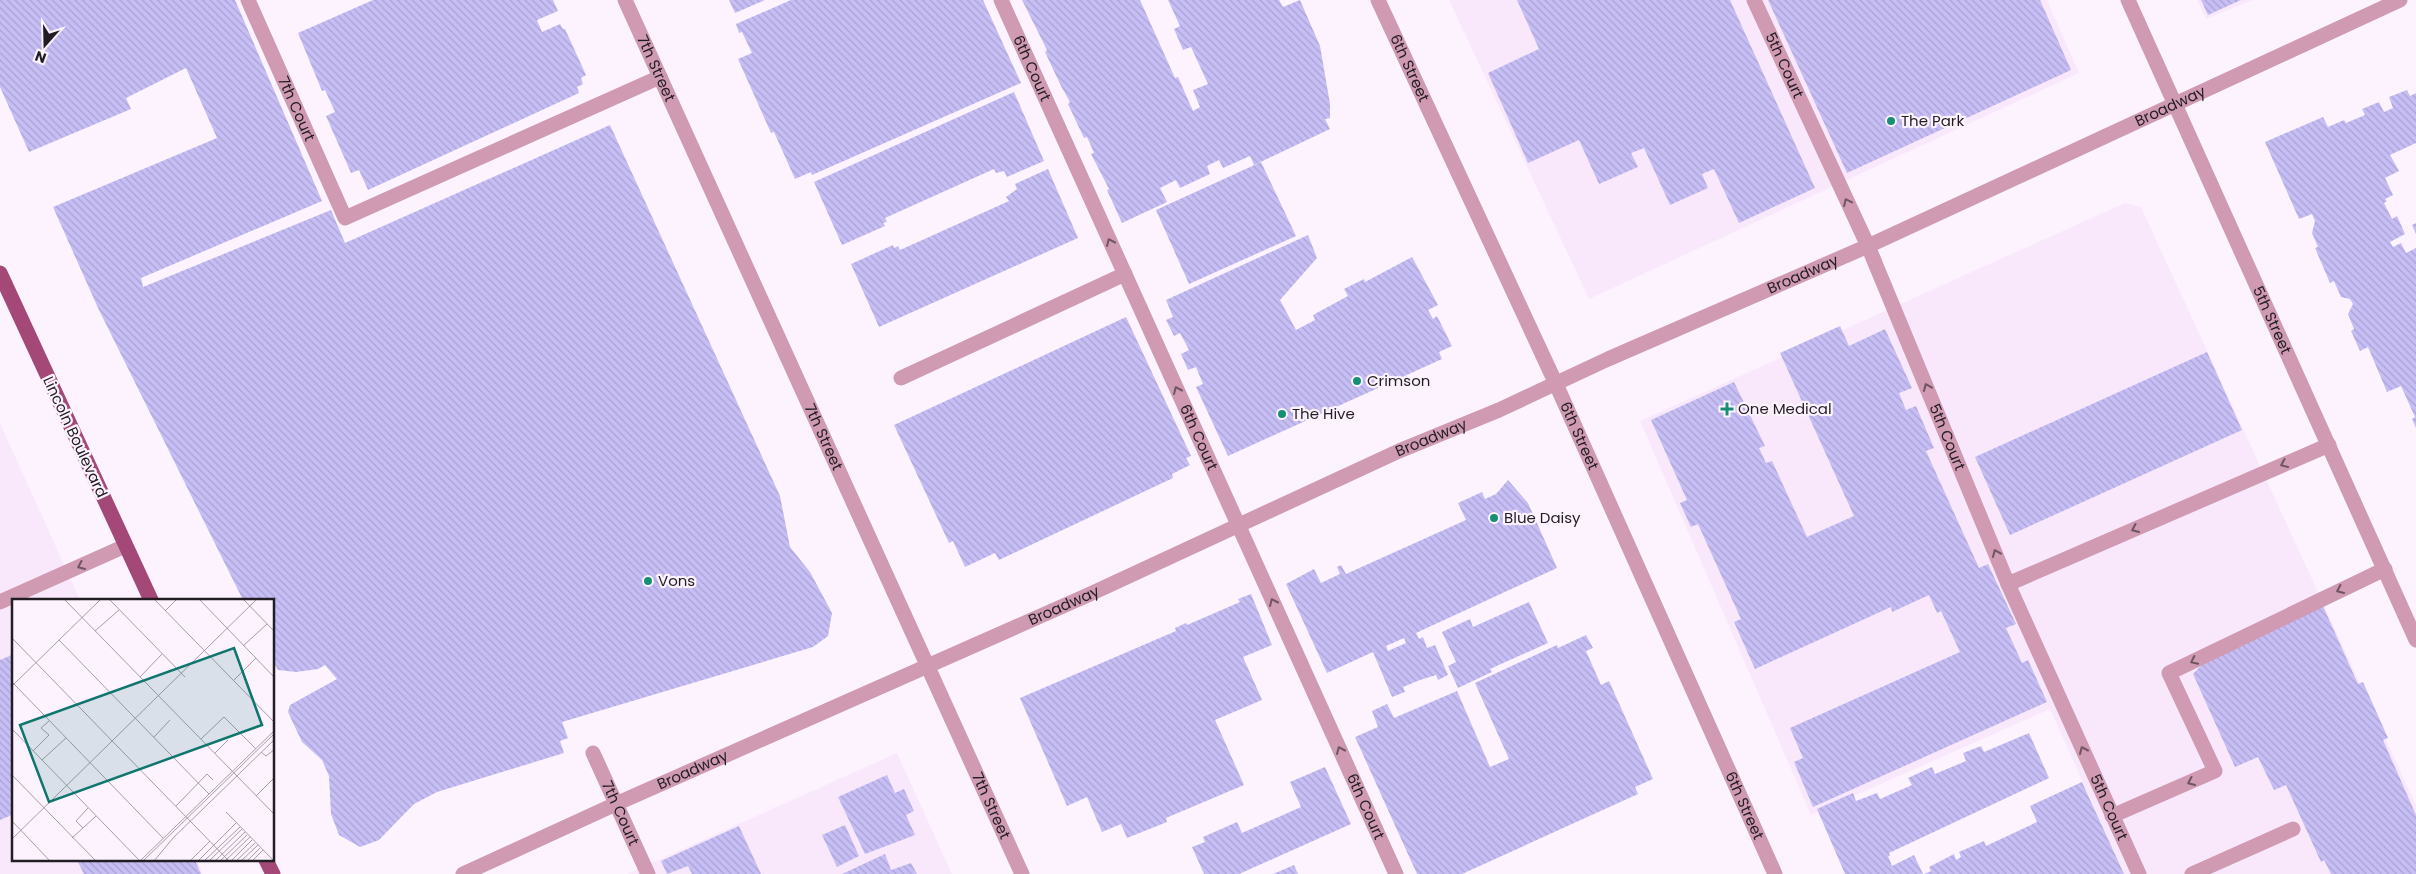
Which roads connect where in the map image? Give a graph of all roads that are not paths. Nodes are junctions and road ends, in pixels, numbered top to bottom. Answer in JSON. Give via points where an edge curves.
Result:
{"nodes":[{"id":1,"x":248,"y":0,"type":"edge"},
{"id":2,"x":625,"y":0,"type":"edge"},
{"id":3,"x":1001,"y":0,"type":"edge"},
{"id":4,"x":1378,"y":0,"type":"edge"},
{"id":5,"x":1754,"y":0,"type":"edge"},
{"id":6,"x":2128,"y":0,"type":"edge"},
{"id":7,"x":2400,"y":0,"type":"edge"},
{"id":8,"x":660,"y":77,"type":"junction"},
{"id":9,"x":2175,"y":103,"type":"junction"},
{"id":10,"x":1868,"y":246,"type":"junction"},
{"id":11,"x":0,"y":273,"type":"edge"},
{"id":12,"x":1124,"y":274,"type":"junction"},
{"id":13,"x":901,"y":378,"type":"dead end"},
{"id":14,"x":1556,"y":384,"type":"junction"},
{"id":15,"x":2329,"y":445,"type":"junction"},
{"id":16,"x":1238,"y":526,"type":"junction"},
{"id":17,"x":126,"y":546,"type":"junction"},
{"id":18,"x":2384,"y":570,"type":"junction"},
{"id":19,"x":2008,"y":584,"type":"junction"},
{"id":20,"x":151,"y":599,"type":"edge"},
{"id":21,"x":0,"y":602,"type":"edge"},
{"id":22,"x":2416,"y":640,"type":"edge"},
{"id":23,"x":928,"y":667,"type":"junction"},
{"id":24,"x":593,"y":753,"type":"dead end"},
{"id":25,"x":618,"y":803,"type":"junction"},
{"id":26,"x":2112,"y":816,"type":"junction"},
{"id":27,"x":2293,"y":829,"type":"dead end"},
{"id":28,"x":267,"y":862,"type":"edge"},
{"id":29,"x":272,"y":874,"type":"edge"},
{"id":30,"x":463,"y":874,"type":"edge"},
{"id":31,"x":648,"y":874,"type":"edge"},
{"id":32,"x":1022,"y":874,"type":"edge"},
{"id":33,"x":1396,"y":874,"type":"edge"},
{"id":34,"x":1775,"y":874,"type":"edge"},
{"id":35,"x":2139,"y":874,"type":"edge"},
{"id":36,"x":2192,"y":874,"type":"edge"}],
"edges":[{"from":1,"to":8,"type":"street","name":"7th Court","via":[[345,218]]},
{"from":2,"to":8,"type":"street","name":"7th Street"},
{"from":12,"to":3,"type":"street","name":"6th Court","one_way":true},
{"from":4,"to":14,"type":"street","name":"6th Street"},
{"from":10,"to":5,"type":"street","name":"5th Court","one_way":true},
{"from":6,"to":9,"type":"street","name":"5th Street"},
{"from":7,"to":9,"type":"street","name":"Broadway"},
{"from":8,"to":23,"type":"street","name":"7th Street"},
{"from":9,"to":10,"type":"street","name":"Broadway"},
{"from":9,"to":15,"type":"street","name":"5th Street"},
{"from":10,"to":14,"type":"street","name":"Broadway"},
{"from":19,"to":10,"type":"street","name":"5th Court","one_way":true},
{"from":11,"to":17,"type":"main road","name":"Lincoln Boulevard"},
{"from":12,"to":13,"type":"street"},
{"from":16,"to":12,"type":"street","name":"6th Court","one_way":true},
{"from":14,"to":16,"type":"street","name":"Broadway"},
{"from":14,"to":34,"type":"street","name":"6th Street"},
{"from":15,"to":18,"type":"street","name":"5th Street"},
{"from":15,"to":19,"type":"street","one_way":true},
{"from":16,"to":23,"type":"street","name":"Broadway"},
{"from":33,"to":16,"type":"street","name":"6th Court","one_way":true},
{"from":17,"to":20,"type":"main road","name":"Lincoln Boulevard"},
{"from":17,"to":21,"type":"street","one_way":true},
{"from":18,"to":22,"type":"street","name":"5th Street"},
{"from":18,"to":26,"type":"street","one_way":true,"via":[[2169,673],[2215,771]]},
{"from":26,"to":19,"type":"street","name":"5th Court","one_way":true},
{"from":23,"to":25,"type":"street","name":"Broadway"},
{"from":23,"to":32,"type":"street","name":"7th Street"},
{"from":24,"to":25,"type":"street","name":"7th Court"},
{"from":25,"to":30,"type":"street","name":"Broadway"},
{"from":25,"to":31,"type":"street","name":"7th Court"},
{"from":26,"to":35,"type":"street","name":"5th Court"},
{"from":27,"to":36,"type":"street"},
{"from":28,"to":29,"type":"main road"}]}
